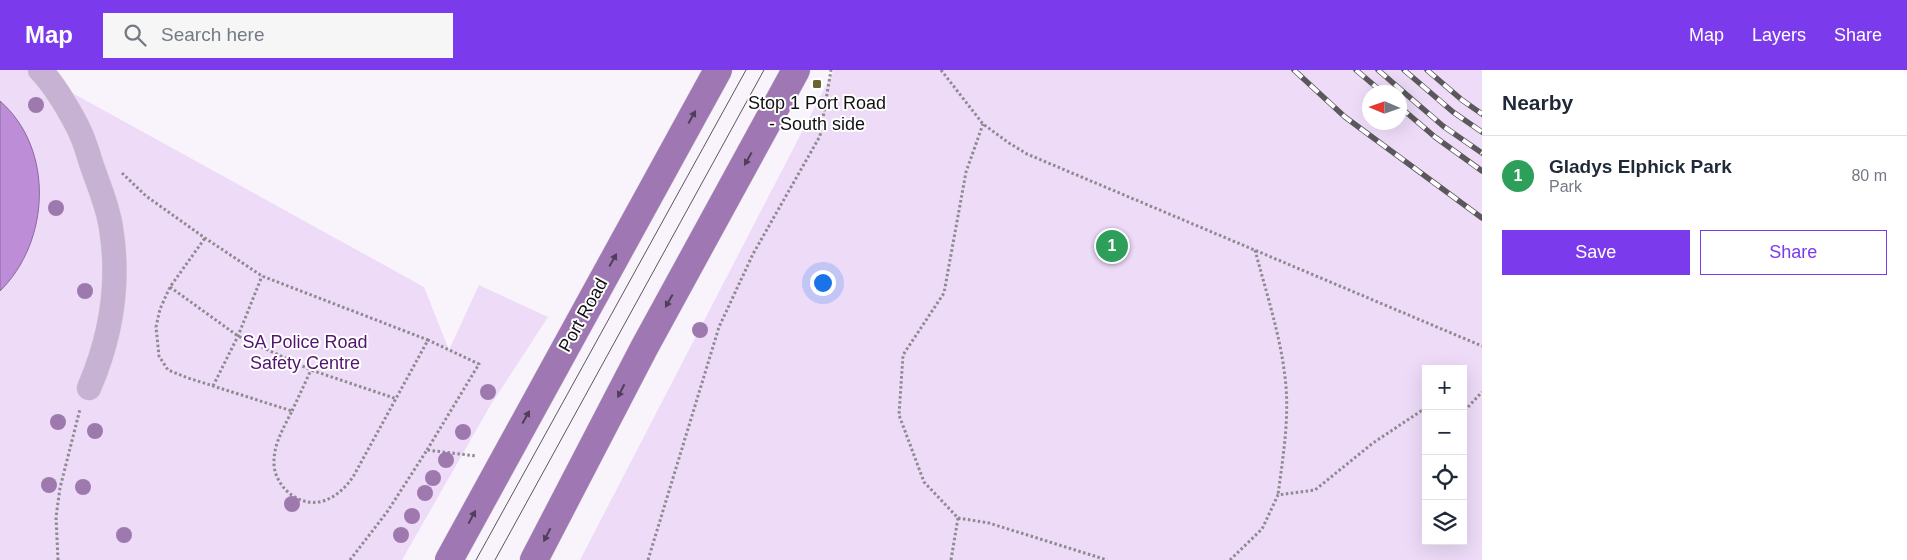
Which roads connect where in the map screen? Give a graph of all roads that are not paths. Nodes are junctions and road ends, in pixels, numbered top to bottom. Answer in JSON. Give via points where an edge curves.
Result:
{"nodes":[{"id":1,"x":40,"y":70,"type":"edge"},
{"id":2,"x":718,"y":70,"type":"edge"},
{"id":3,"x":796,"y":70,"type":"edge"},
{"id":4,"x":89,"y":388,"type":"road end"},
{"id":5,"x":449,"y":560,"type":"edge"},
{"id":6,"x":534,"y":560,"type":"edge"}],
"edges":[{"from":1,"to":4,"type":"lane","via":[[81,134],[111,227],[112,309],[100,361]]},
{"from":5,"to":2,"type":"main road","name":"Port Road","one_way":true},
{"from":3,"to":6,"type":"main road","one_way":true,"via":[[644,348]]}]}
